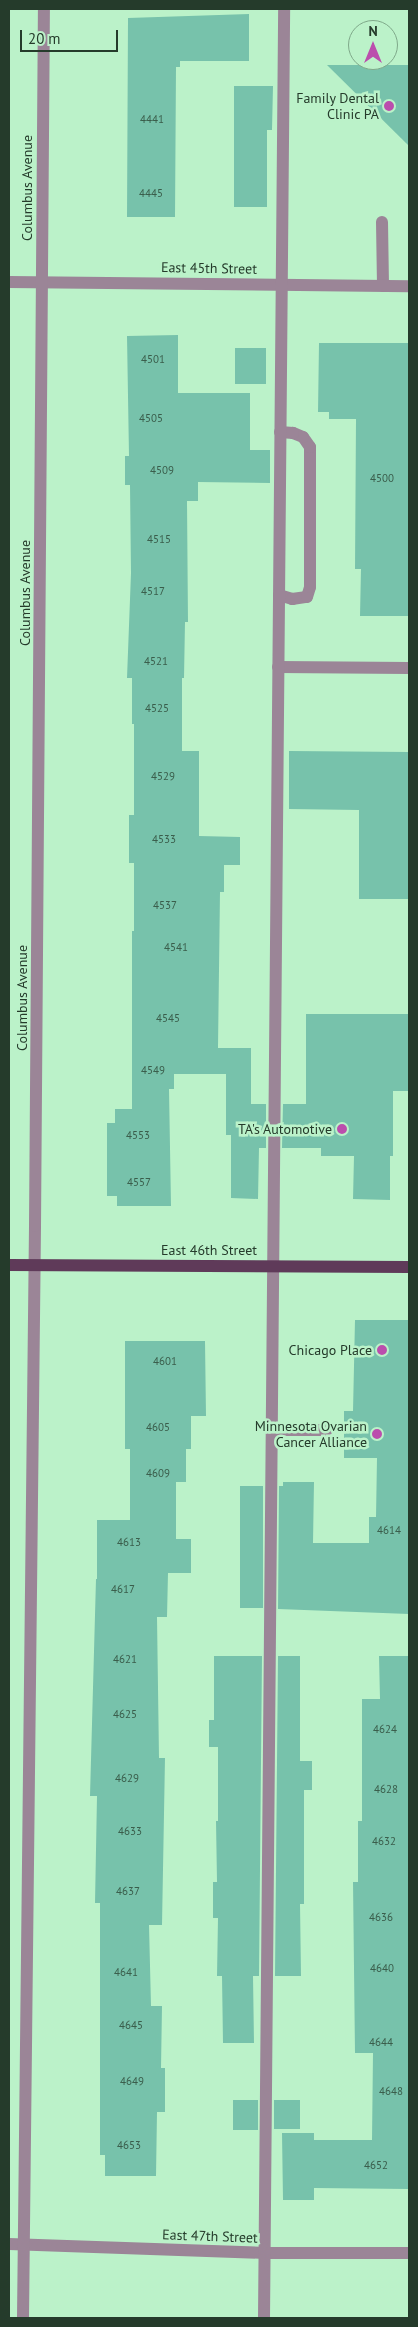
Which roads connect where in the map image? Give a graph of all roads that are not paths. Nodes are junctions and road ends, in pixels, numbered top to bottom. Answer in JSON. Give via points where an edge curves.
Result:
{"nodes":[{"id":1,"x":44,"y":9,"type":"edge"},
{"id":2,"x":284,"y":9,"type":"edge"},
{"id":3,"x":382,"y":222,"type":"dead end"},
{"id":4,"x":9,"y":282,"type":"edge"},
{"id":5,"x":42,"y":282,"type":"junction"},
{"id":6,"x":281,"y":284,"type":"junction"},
{"id":7,"x":383,"y":286,"type":"junction"},
{"id":8,"x":409,"y":286,"type":"edge"},
{"id":9,"x":280,"y":432,"type":"junction"},
{"id":10,"x":278,"y":595,"type":"junction"},
{"id":11,"x":278,"y":667,"type":"junction"},
{"id":12,"x":409,"y":668,"type":"edge"},
{"id":13,"x":9,"y":1265,"type":"edge"},
{"id":14,"x":35,"y":1265,"type":"junction"},
{"id":15,"x":273,"y":1266,"type":"junction"},
{"id":16,"x":409,"y":1266,"type":"edge"},
{"id":17,"x":271,"y":1430,"type":"junction"},
{"id":18,"x":327,"y":1430,"type":"dead end"},
{"id":19,"x":9,"y":2244,"type":"edge"},
{"id":20,"x":24,"y":2244,"type":"junction"},
{"id":21,"x":265,"y":2253,"type":"junction"},
{"id":22,"x":409,"y":2253,"type":"edge"},
{"id":23,"x":23,"y":2318,"type":"edge"},
{"id":24,"x":264,"y":2318,"type":"edge"}],
"edges":[{"from":1,"to":5,"type":"street","name":"Columbus Avenue"},
{"from":2,"to":6,"type":"street"},
{"from":3,"to":7,"type":"street"},
{"from":4,"to":5,"type":"street","name":"East 45th Street"},
{"from":5,"to":6,"type":"street","name":"East 45th Street"},
{"from":5,"to":14,"type":"street","name":"Columbus Avenue"},
{"from":6,"to":7,"type":"street","name":"East 45th Street"},
{"from":6,"to":9,"type":"street"},
{"from":7,"to":8,"type":"street","name":"East 45th Street"},
{"from":9,"to":10,"type":"street"},
{"from":9,"to":10,"type":"street","via":[[303,437],[310,447],[310,587],[307,597],[292,599]]},
{"from":10,"to":11,"type":"street"},
{"from":11,"to":12,"type":"street"},
{"from":11,"to":15,"type":"street"},
{"from":13,"to":14,"type":"main road","name":"East 46th Street"},
{"from":14,"to":15,"type":"main road","name":"East 46th Street"},
{"from":14,"to":20,"type":"street","name":"Columbus Avenue"},
{"from":15,"to":16,"type":"main road","name":"East 46th Street"},
{"from":15,"to":17,"type":"street"},
{"from":17,"to":18,"type":"street"},
{"from":17,"to":21,"type":"street"},
{"from":19,"to":20,"type":"street","name":"East 47th Street"},
{"from":20,"to":21,"type":"street","name":"East 47th Street"},
{"from":20,"to":23,"type":"street","name":"Columbus Avenue"},
{"from":21,"to":22,"type":"street","name":"East 47th Street"},
{"from":21,"to":24,"type":"street"}]}
